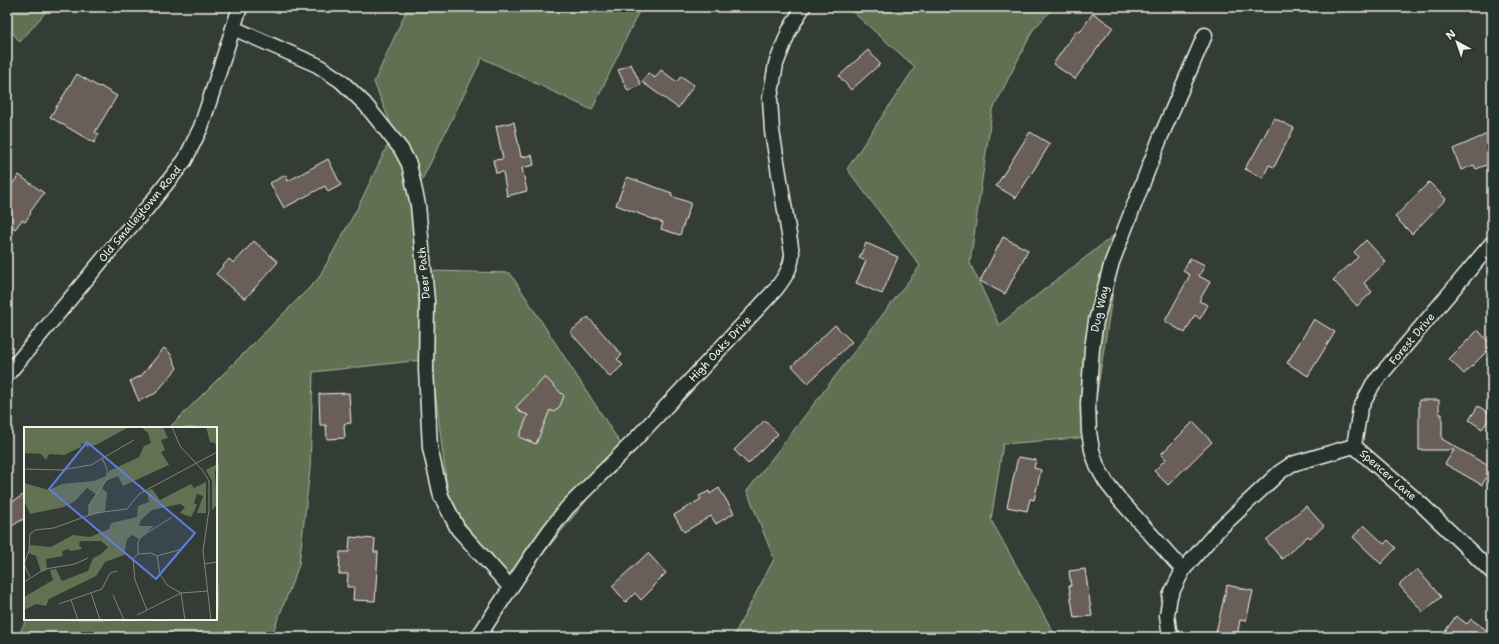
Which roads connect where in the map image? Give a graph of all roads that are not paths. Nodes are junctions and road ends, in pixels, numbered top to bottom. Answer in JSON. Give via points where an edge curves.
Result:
{"nodes":[{"id":1,"x":240,"y":7,"type":"edge"},
{"id":2,"x":803,"y":7,"type":"edge"},
{"id":3,"x":233,"y":28,"type":"junction"},
{"id":4,"x":1205,"y":34,"type":"dead end"},
{"id":5,"x":1492,"y":243,"type":"edge"},
{"id":6,"x":7,"y":375,"type":"edge"},
{"id":7,"x":1354,"y":446,"type":"junction"},
{"id":8,"x":1183,"y":570,"type":"junction"},
{"id":9,"x":1492,"y":572,"type":"edge"},
{"id":10,"x":510,"y":587,"type":"junction"},
{"id":11,"x":478,"y":637,"type":"edge"},
{"id":12,"x":1172,"y":637,"type":"edge"}],
"edges":[{"from":1,"to":3,"type":"street","name":"Old Smalleytown Road"},
{"from":2,"to":10,"type":"street","name":"High Oaks Drive","via":[[789,31],[776,64],[770,98],[772,131],[792,252],[792,261],[786,276],[771,295],[568,508]]},
{"from":3,"to":6,"type":"street","name":"Old Smalleytown Road","via":[[202,127],[185,160]]},
{"from":3,"to":10,"type":"street","name":"Deer Path","via":[[317,65],[341,81],[365,104],[401,149],[409,164],[418,205],[427,302],[426,369],[430,448],[441,496],[458,529]]},
{"from":4,"to":8,"type":"street","name":"Dug Way","via":[[1161,136],[1112,262],[1094,335],[1088,404],[1092,450],[1100,471],[1120,500]]},
{"from":5,"to":7,"type":"street","name":"Forest Drive","via":[[1374,384],[1360,409]]},
{"from":7,"to":8,"type":"street","name":"Spencer Lane","via":[[1292,464],[1280,472],[1218,530]]},
{"from":7,"to":9,"type":"street","name":"Spencer Lane","via":[[1421,504]]},
{"from":8,"to":12,"type":"street","name":"Spencer Lane","via":[[1170,596],[1167,615]]},
{"from":10,"to":11,"type":"street","name":"High Oaks Drive"}]}
